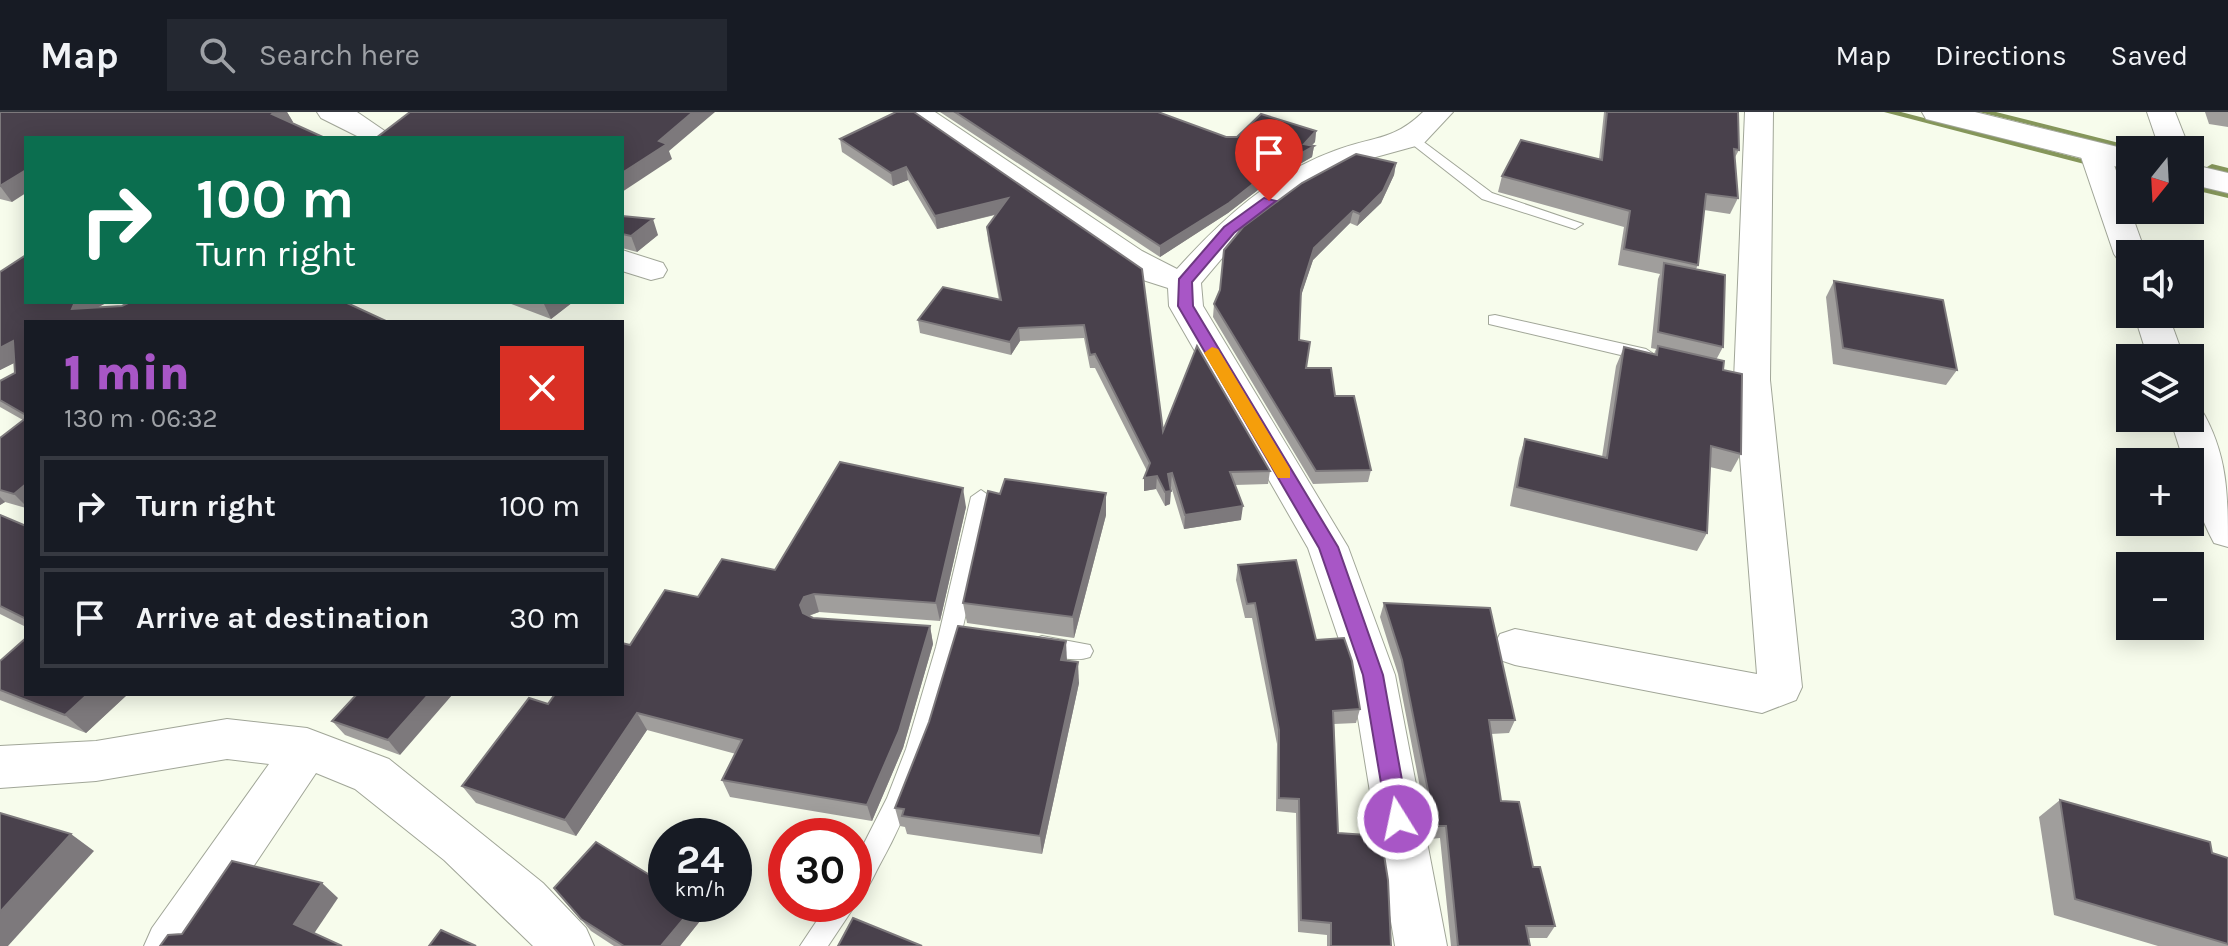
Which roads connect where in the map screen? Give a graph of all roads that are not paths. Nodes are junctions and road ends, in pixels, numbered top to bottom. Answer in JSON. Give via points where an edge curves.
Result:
{"nodes":[{"id":1,"x":331,"y":112,"type":"edge"},
{"id":2,"x":916,"y":112,"type":"edge"},
{"id":3,"x":1759,"y":112,"type":"edge"},
{"id":4,"x":1937,"y":112,"type":"edge"},
{"id":5,"x":2161,"y":112,"type":"edge"},
{"id":6,"x":1426,"y":125,"type":"edge"},
{"id":7,"x":378,"y":136,"type":"edge"},
{"id":8,"x":2170,"y":136,"type":"edge"},
{"id":9,"x":2094,"y":151,"type":"junction"},
{"id":10,"x":2116,"y":156,"type":"edge"},
{"id":11,"x":2204,"y":177,"type":"edge"},
{"id":12,"x":2228,"y":183,"type":"edge"},
{"id":13,"x":1575,"y":224,"type":"dead end"},
{"id":14,"x":2125,"y":240,"type":"edge"},
{"id":15,"x":1184,"y":282,"type":"junction"},
{"id":16,"x":1495,"y":320,"type":"dead end"},
{"id":17,"x":1661,"y":359,"type":"edge"},
{"id":18,"x":2193,"y":432,"type":"edge"},
{"id":19,"x":981,"y":497,"type":"dead end"},
{"id":20,"x":2228,"y":532,"type":"edge"},
{"id":21,"x":921,"y":631,"type":"edge"},
{"id":22,"x":958,"y":634,"type":"junction"},
{"id":23,"x":1023,"y":643,"type":"edge"},
{"id":24,"x":1515,"y":647,"type":"dead end"},
{"id":25,"x":1082,"y":651,"type":"dead end"},
{"id":26,"x":307,"y":748,"type":"junction"},
{"id":27,"x":0,"y":767,"type":"edge"},
{"id":28,"x":872,"y":854,"type":"edge"},
{"id":29,"x":830,"y":922,"type":"edge"},
{"id":30,"x":170,"y":946,"type":"edge"},
{"id":31,"x":568,"y":946,"type":"edge"},
{"id":32,"x":813,"y":946,"type":"edge"},
{"id":33,"x":1421,"y":946,"type":"edge"}],
"edges":[{"from":1,"to":7,"type":"street"},
{"from":2,"to":15,"type":"street","via":[[1106,243],[1155,273]]},
{"from":3,"to":24,"type":"street","via":[[1745,378],[1780,687],[1762,694]]},
{"from":4,"to":9,"type":"street"},
{"from":5,"to":8,"type":"street"},
{"from":6,"to":13,"type":"lane","via":[[1487,196]]},
{"from":6,"to":15,"type":"street","via":[[1288,186],[1229,230]]},
{"from":9,"to":10,"type":"street"},
{"from":9,"to":14,"type":"street"},
{"from":11,"to":12,"type":"street"},
{"from":15,"to":33,"type":"street","via":[[1186,306],[1328,547],[1373,675]]},
{"from":16,"to":17,"type":"lane"},
{"from":18,"to":20,"type":"street"},
{"from":19,"to":22,"type":"lane"},
{"from":21,"to":22,"type":"lane"},
{"from":22,"to":28,"type":"lane","via":[[897,808]]},
{"from":23,"to":25,"type":"lane"},
{"from":26,"to":27,"type":"street","via":[[227,739],[96,761]]},
{"from":26,"to":30,"type":"street"},
{"from":26,"to":31,"type":"street","via":[[372,774],[525,900]]},
{"from":29,"to":32,"type":"lane"}]}
